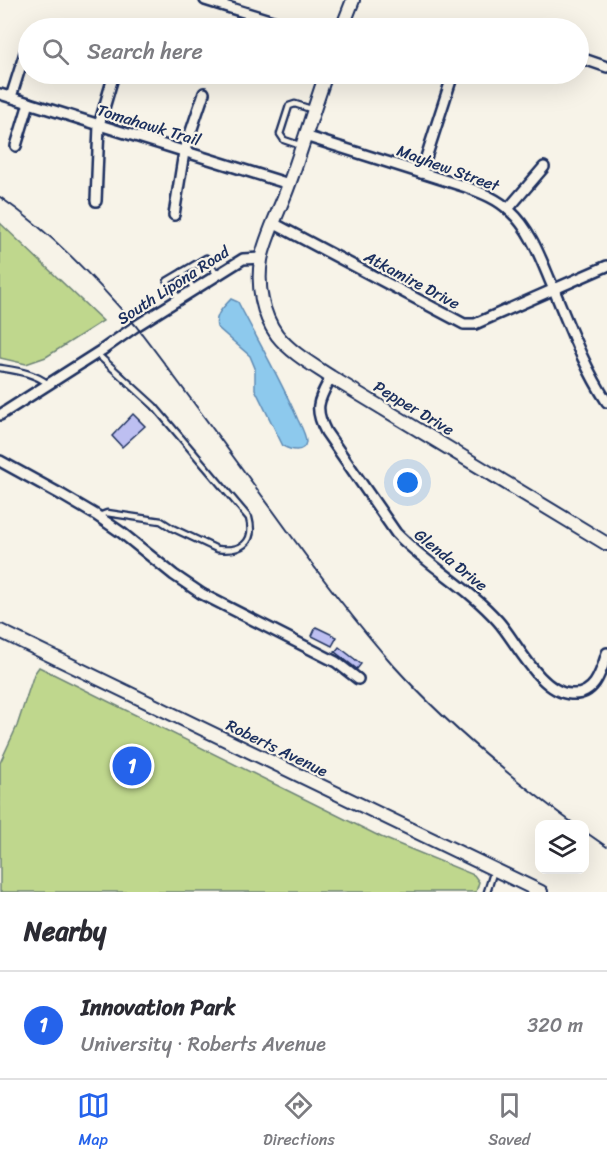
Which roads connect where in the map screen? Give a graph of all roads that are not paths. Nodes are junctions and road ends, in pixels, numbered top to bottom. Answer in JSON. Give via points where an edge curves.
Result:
{"nodes":[{"id":1,"x":353,"y":0,"type":"edge"},
{"id":2,"x":210,"y":1,"type":"edge"},
{"id":3,"x":264,"y":18,"type":"edge"},
{"id":4,"x":346,"y":18,"type":"edge"},
{"id":5,"x":589,"y":61,"type":"edge"},
{"id":6,"x":607,"y":67,"type":"edge"},
{"id":7,"x":18,"y":75,"type":"edge"},
{"id":8,"x":111,"y":84,"type":"edge"},
{"id":9,"x":323,"y":84,"type":"edge"},
{"id":10,"x":450,"y":84,"type":"edge"},
{"id":11,"x":204,"y":93,"type":"dead end"},
{"id":12,"x":0,"y":94,"type":"edge"},
{"id":13,"x":11,"y":97,"type":"junction"},
{"id":14,"x":29,"y":103,"type":"junction"},
{"id":15,"x":314,"y":110,"type":"junction"},
{"id":16,"x":99,"y":125,"type":"junction"},
{"id":17,"x":303,"y":141,"type":"junction"},
{"id":18,"x":16,"y":146,"type":"dead end"},
{"id":19,"x":184,"y":152,"type":"junction"},
{"id":20,"x":544,"y":167,"type":"dead end"},
{"id":21,"x":421,"y":173,"type":"junction"},
{"id":22,"x":288,"y":184,"type":"junction"},
{"id":23,"x":96,"y":201,"type":"dead end"},
{"id":24,"x":508,"y":209,"type":"junction"},
{"id":25,"x":174,"y":215,"type":"dead end"},
{"id":26,"x":273,"y":223,"type":"junction"},
{"id":27,"x":261,"y":258,"type":"junction"},
{"id":28,"x":607,"y":266,"type":"edge"},
{"id":29,"x":182,"y":272,"type":"junction"},
{"id":30,"x":217,"y":276,"type":"junction"},
{"id":31,"x":554,"y":289,"type":"junction"},
{"id":32,"x":195,"y":290,"type":"junction"},
{"id":33,"x":180,"y":300,"type":"junction"},
{"id":34,"x":97,"y":354,"type":"junction"},
{"id":35,"x":0,"y":368,"type":"edge"},
{"id":36,"x":331,"y":377,"type":"junction"},
{"id":37,"x":48,"y":384,"type":"junction"},
{"id":38,"x":607,"y":402,"type":"edge"},
{"id":39,"x":0,"y":415,"type":"edge"},
{"id":40,"x":0,"y":461,"type":"edge"},
{"id":41,"x":98,"y":516,"type":"junction"},
{"id":42,"x":607,"y":544,"type":"edge"},
{"id":43,"x":0,"y":632,"type":"edge"},
{"id":44,"x":607,"y":653,"type":"edge"},
{"id":45,"x":358,"y":679,"type":"dead end"},
{"id":46,"x":494,"y":870,"type":"junction"},
{"id":47,"x":487,"y":892,"type":"edge"},
{"id":48,"x":541,"y":892,"type":"edge"}],
"edges":[{"from":1,"to":4,"type":"street"},
{"from":2,"to":3,"type":"street"},
{"from":5,"to":6,"type":"street"},
{"from":7,"to":13,"type":"street"},
{"from":8,"to":16,"type":"street"},
{"from":9,"to":15,"type":"street"},
{"from":10,"to":21,"type":"street"},
{"from":11,"to":19,"type":"street"},
{"from":12,"to":13,"type":"street","name":"Tomahawk Trail"},
{"from":13,"to":14,"type":"street","name":"Tomahawk Trail"},
{"from":14,"to":16,"type":"street","name":"Tomahawk Trail"},
{"from":14,"to":18,"type":"street"},
{"from":15,"to":17,"type":"street"},
{"from":15,"to":17,"type":"lane","via":[[289,106],[280,134],[284,140]]},
{"from":16,"to":19,"type":"street","name":"Tomahawk Trail"},
{"from":16,"to":23,"type":"street"},
{"from":17,"to":21,"type":"street","name":"Mayhew Street"},
{"from":17,"to":22,"type":"street"},
{"from":19,"to":22,"type":"street","name":"Tomahawk Trail"},
{"from":19,"to":25,"type":"street"},
{"from":20,"to":24,"type":"street"},
{"from":21,"to":24,"type":"street","name":"Mayhew Street","via":[[486,195]]},
{"from":22,"to":26,"type":"street"},
{"from":24,"to":31,"type":"street","name":"Mayhew Street","via":[[531,237]]},
{"from":26,"to":27,"type":"street"},
{"from":26,"to":31,"type":"street","name":"Atkamire Drive","via":[[464,324],[475,324]]},
{"from":27,"to":30,"type":"street","name":"South Lipona Road","via":[[243,259]]},
{"from":27,"to":36,"type":"street","name":"Pepper Drive","via":[[262,299],[277,334],[291,350]]},
{"from":28,"to":31,"type":"street","name":"Atkamire Drive"},
{"from":29,"to":30,"type":"lane","via":[[206,258]]},
{"from":29,"to":32,"type":"lane"},
{"from":29,"to":33,"type":"lane","via":[[167,281]]},
{"from":30,"to":32,"type":"street","name":"South Lipona Road"},
{"from":31,"to":38,"type":"street","name":"Mayhew Street","via":[[585,364]]},
{"from":32,"to":33,"type":"street","name":"South Lipona Road"},
{"from":33,"to":34,"type":"street","name":"South Lipona Road"},
{"from":34,"to":37,"type":"street","name":"South Lipona Road"},
{"from":34,"to":41,"type":"lane","via":[[154,406],[249,519],[252,528],[250,537],[239,549],[224,550],[161,520],[107,513]]},
{"from":35,"to":37,"type":"lane","via":[[33,375]]},
{"from":36,"to":42,"type":"street","name":"Pepper Drive"},
{"from":36,"to":44,"type":"street","name":"Glenda Drive","via":[[320,401],[320,420],[396,533],[410,547],[483,605],[540,676],[563,693],[579,694],[593,686]]},
{"from":37,"to":39,"type":"street","name":"South Lipona Road"},
{"from":40,"to":41,"type":"street"},
{"from":41,"to":45,"type":"street","via":[[202,594],[336,662]]},
{"from":43,"to":46,"type":"street","name":"Roberts Avenue"},
{"from":46,"to":47,"type":"lane"},
{"from":46,"to":48,"type":"street","name":"Roberts Avenue"}]}
